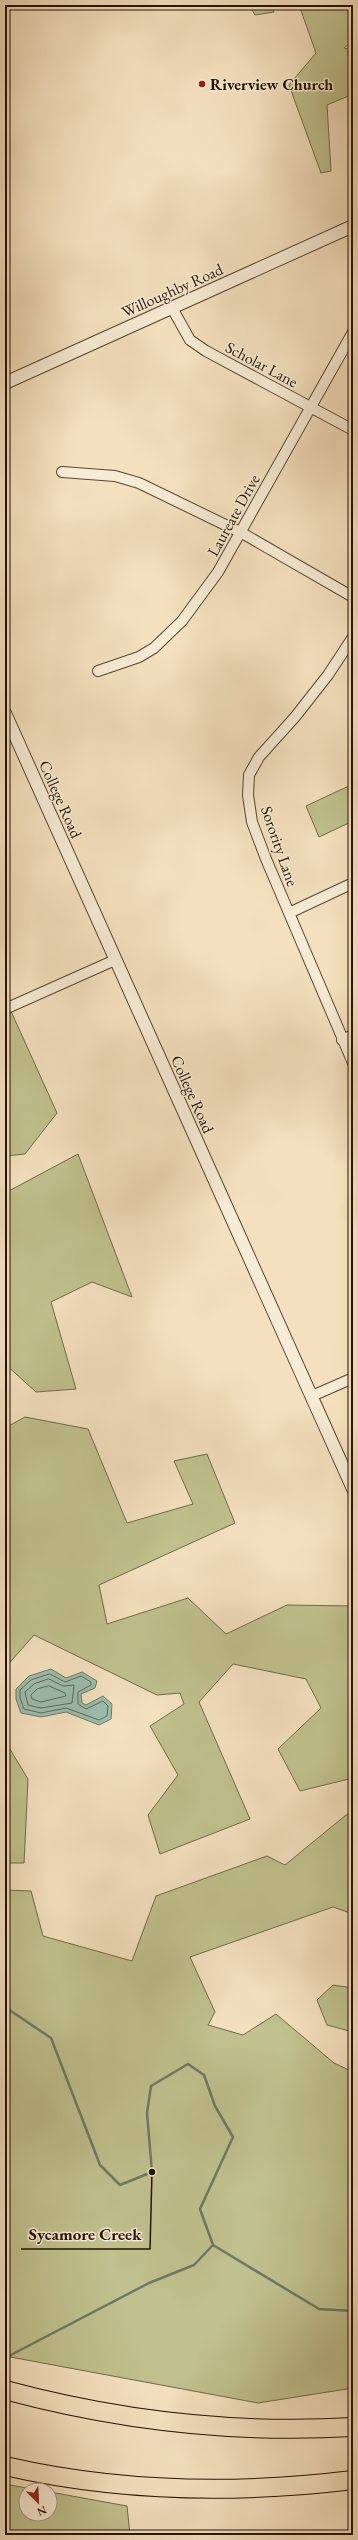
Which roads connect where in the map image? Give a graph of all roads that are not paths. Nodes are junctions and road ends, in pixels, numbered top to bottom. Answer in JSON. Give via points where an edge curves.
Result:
{"nodes":[{"id":1,"x":353,"y":226,"type":"edge"},
{"id":2,"x":172,"y":308,"type":"junction"},
{"id":3,"x":353,"y":332,"type":"edge"},
{"id":4,"x":5,"y":383,"type":"edge"},
{"id":5,"x":311,"y":406,"type":"junction"},
{"id":6,"x":353,"y":430,"type":"edge"},
{"id":7,"x":62,"y":472,"type":"dead end"},
{"id":8,"x":242,"y":533,"type":"junction"},
{"id":9,"x":353,"y":597,"type":"edge"},
{"id":10,"x":353,"y":637,"type":"edge"},
{"id":11,"x":98,"y":671,"type":"dead end"},
{"id":12,"x":5,"y":713,"type":"edge"},
{"id":13,"x":353,"y":883,"type":"edge"},
{"id":14,"x":289,"y":913,"type":"junction"},
{"id":15,"x":116,"y":960,"type":"junction"},
{"id":16,"x":5,"y":1009,"type":"edge"},
{"id":17,"x":353,"y":1035,"type":"edge"},
{"id":18,"x":342,"y":1040,"type":"junction"},
{"id":19,"x":353,"y":1063,"type":"edge"},
{"id":20,"x":353,"y":1378,"type":"edge"},
{"id":21,"x":312,"y":1396,"type":"junction"},
{"id":22,"x":353,"y":1489,"type":"edge"},
{"id":23,"x":5,"y":2390,"type":"edge"},
{"id":24,"x":353,"y":2427,"type":"edge"},
{"id":25,"x":5,"y":2466,"type":"edge"},
{"id":26,"x":353,"y":2480,"type":"edge"}],
"edges":[{"from":1,"to":2,"type":"street","name":"Willoughby Road"},
{"from":2,"to":4,"type":"street","name":"Willoughby Road"},
{"from":2,"to":5,"type":"street","name":"Scholar Lane","via":[[190,340]]},
{"from":3,"to":5,"type":"street","name":"Laureate Drive"},
{"from":5,"to":6,"type":"street","name":"Scholar Lane"},
{"from":5,"to":8,"type":"street","name":"Laureate Drive"},
{"from":7,"to":8,"type":"street","via":[[115,476],[139,483]]},
{"from":8,"to":9,"type":"street"},
{"from":8,"to":11,"type":"street","name":"Laureate Drive","via":[[218,572],[182,621],[154,648],[139,657]]},
{"from":10,"to":14,"type":"street","name":"Sorority Lane","via":[[323,681],[259,757],[249,775],[248,795],[252,822]]},
{"from":12,"to":15,"type":"street","name":"College Road"},
{"from":13,"to":14,"type":"street"},
{"from":14,"to":18,"type":"street","name":"Sorority Lane"},
{"from":15,"to":16,"type":"street"},
{"from":15,"to":21,"type":"street","name":"College Road"},
{"from":17,"to":18,"type":"street"},
{"from":18,"to":19,"type":"street","name":"Sorority Lane"},
{"from":20,"to":21,"type":"street"},
{"from":21,"to":22,"type":"street","name":"College Road"},
{"from":23,"to":24,"type":"highway","via":[[105,2414],[185,2425],[270,2430]]},
{"from":25,"to":26,"type":"highway","via":[[62,2476],[161,2487],[258,2488]]}]}
